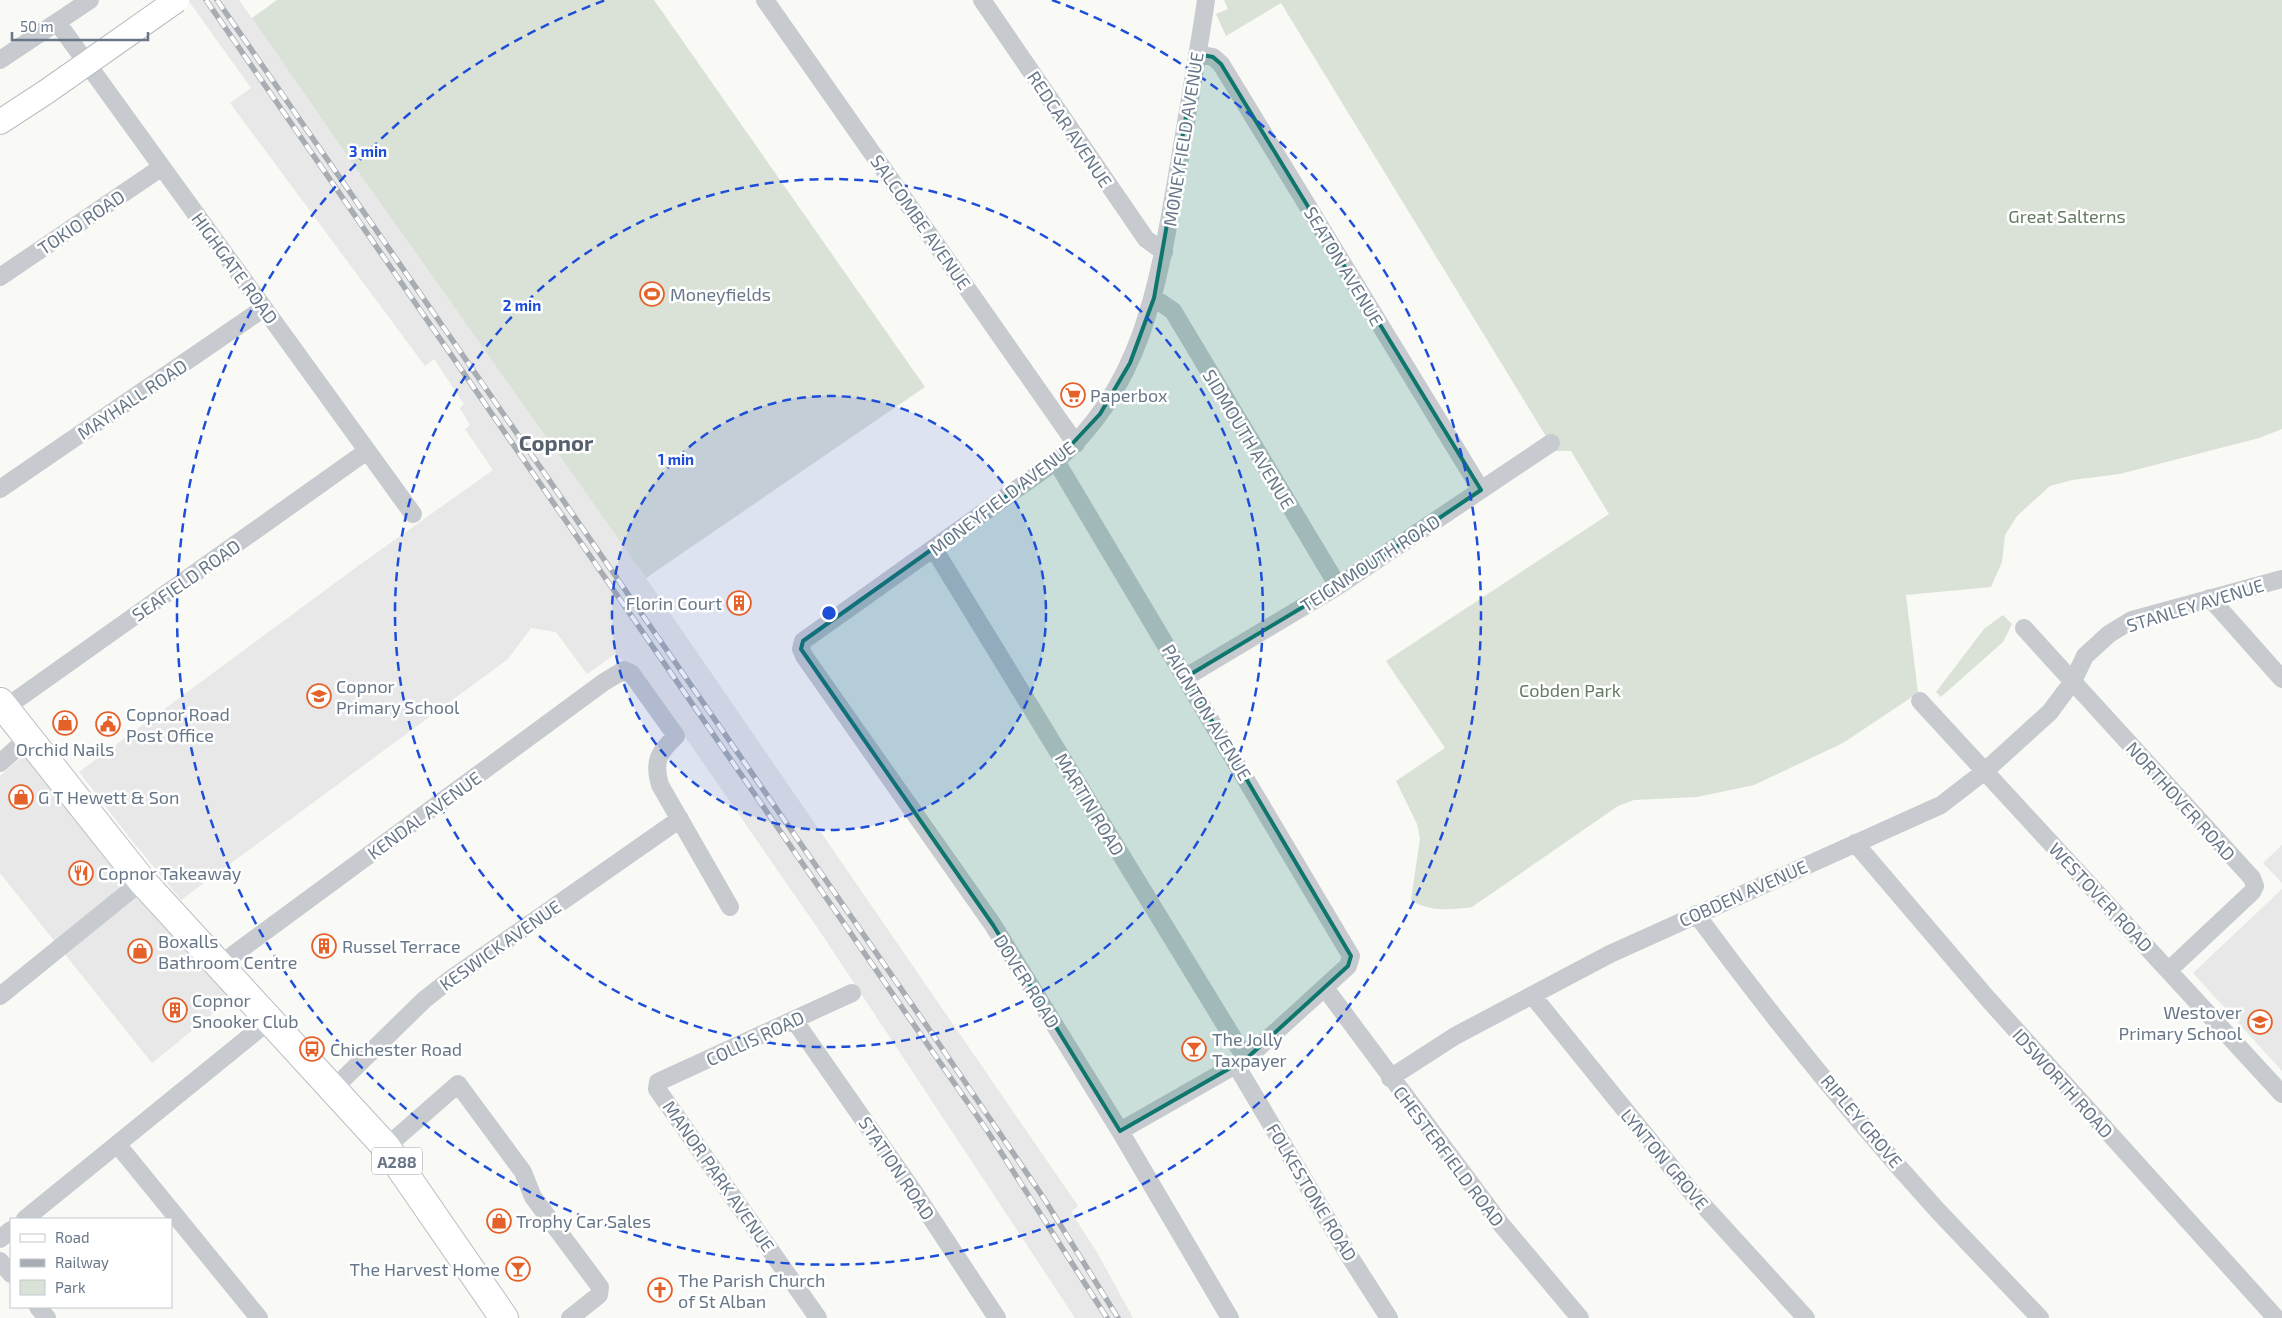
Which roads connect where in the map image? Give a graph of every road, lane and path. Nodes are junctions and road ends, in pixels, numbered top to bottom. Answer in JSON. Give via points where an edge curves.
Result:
{"nodes":[{"id":1,"x":90,"y":0,"type":"edge"},
{"id":2,"x":177,"y":0,"type":"edge"},
{"id":3,"x":765,"y":0,"type":"edge"},
{"id":4,"x":982,"y":0,"type":"edge"},
{"id":5,"x":1206,"y":0,"type":"edge"},
{"id":6,"x":72,"y":5,"type":"edge"},
{"id":7,"x":57,"y":22,"type":"junction"},
{"id":8,"x":1197,"y":54,"type":"junction"},
{"id":9,"x":0,"y":60,"type":"edge"},
{"id":10,"x":0,"y":122,"type":"edge"},
{"id":11,"x":162,"y":167,"type":"junction"},
{"id":12,"x":1164,"y":252,"type":"junction"},
{"id":13,"x":0,"y":277,"type":"edge"},
{"id":14,"x":1154,"y":298,"type":"junction"},
{"id":15,"x":264,"y":308,"type":"junction"},
{"id":16,"x":1551,"y":443,"type":"dead end"},
{"id":17,"x":1076,"y":444,"type":"junction"},
{"id":18,"x":367,"y":451,"type":"junction"},
{"id":19,"x":1056,"y":461,"type":"junction"},
{"id":20,"x":0,"y":489,"type":"edge"},
{"id":21,"x":1481,"y":490,"type":"junction"},
{"id":22,"x":413,"y":514,"type":"dead end"},
{"id":23,"x":934,"y":549,"type":"junction"},
{"id":24,"x":2282,"y":579,"type":"edge"},
{"id":25,"x":1338,"y":586,"type":"junction"},
{"id":26,"x":2210,"y":598,"type":"junction"},
{"id":27,"x":2024,"y":628,"type":"dead end"},
{"id":28,"x":804,"y":656,"type":"joint"},
{"id":29,"x":1186,"y":677,"type":"junction"},
{"id":30,"x":2282,"y":679,"type":"edge"},
{"id":31,"x":2073,"y":681,"type":"junction"},
{"id":32,"x":1920,"y":701,"type":"dead end"},
{"id":33,"x":3,"y":705,"type":"edge"},
{"id":34,"x":28,"y":738,"type":"junction"},
{"id":35,"x":0,"y":763,"type":"edge"},
{"id":36,"x":1985,"y":771,"type":"junction"},
{"id":37,"x":680,"y":819,"type":"junction"},
{"id":38,"x":1855,"y":843,"type":"junction"},
{"id":39,"x":142,"y":882,"type":"junction"},
{"id":40,"x":730,"y":907,"type":"dead end"},
{"id":41,"x":1696,"y":914,"type":"junction"},
{"id":42,"x":218,"y":966,"type":"junction"},
{"id":43,"x":2169,"y":970,"type":"junction"},
{"id":44,"x":1324,"y":988,"type":"junction"},
{"id":45,"x":852,"y":993,"type":"dead end"},
{"id":46,"x":1532,"y":994,"type":"junction"},
{"id":47,"x":0,"y":996,"type":"edge"},
{"id":48,"x":270,"y":1020,"type":"junction"},
{"id":49,"x":794,"y":1020,"type":"junction"},
{"id":50,"x":1241,"y":1062,"type":"junction"},
{"id":51,"x":1390,"y":1078,"type":"junction"},
{"id":52,"x":658,"y":1082,"type":"joint"},
{"id":53,"x":334,"y":1088,"type":"junction"},
{"id":54,"x":2282,"y":1094,"type":"edge"},
{"id":55,"x":1120,"y":1132,"type":"junction"},
{"id":56,"x":117,"y":1144,"type":"junction"},
{"id":57,"x":386,"y":1147,"type":"junction"},
{"id":58,"x":26,"y":1218,"type":"edge"},
{"id":59,"x":10,"y":1231,"type":"edge"},
{"id":60,"x":0,"y":1239,"type":"edge"},
{"id":61,"x":0,"y":1261,"type":"edge"},
{"id":62,"x":10,"y":1273,"type":"edge"},
{"id":63,"x":39,"y":1308,"type":"edge"},
{"id":64,"x":47,"y":1318,"type":"edge"},
{"id":65,"x":259,"y":1318,"type":"edge"},
{"id":66,"x":504,"y":1318,"type":"edge"},
{"id":67,"x":570,"y":1318,"type":"edge"},
{"id":68,"x":818,"y":1318,"type":"edge"},
{"id":69,"x":997,"y":1318,"type":"edge"},
{"id":70,"x":1230,"y":1318,"type":"edge"},
{"id":71,"x":1389,"y":1318,"type":"edge"},
{"id":72,"x":1580,"y":1318,"type":"edge"},
{"id":73,"x":1806,"y":1318,"type":"edge"},
{"id":74,"x":2040,"y":1318,"type":"edge"},
{"id":75,"x":2276,"y":1318,"type":"edge"}],
"edges":[{"from":1,"to":6,"type":"street"},
{"from":2,"to":10,"type":"street","bridge":true},
{"from":3,"to":17,"type":"street","name":"SALCOMBE AVENUE"},
{"from":4,"to":12,"type":"street","name":"REDCAR AVENUE","via":[[1146,239]]},
{"from":5,"to":8,"type":"street","name":"MONEYFIELD AVENUE"},
{"from":6,"to":7,"type":"street"},
{"from":7,"to":9,"type":"street"},
{"from":7,"to":11,"type":"street","name":"HIGHGATE ROAD"},
{"from":8,"to":12,"type":"street","name":"MONEYFIELD AVENUE"},
{"from":8,"to":21,"type":"street","name":"SEATON AVENUE","via":[[1221,64]]},
{"from":11,"to":13,"type":"street","name":"TOKIO ROAD"},
{"from":11,"to":15,"type":"street","name":"HIGHGATE ROAD"},
{"from":12,"to":14,"type":"street","name":"MONEYFIELD AVENUE"},
{"from":14,"to":17,"type":"street","name":"MONEYFIELD AVENUE","via":[[1130,363],[1117,388]]},
{"from":14,"to":25,"type":"street","name":"SIDMOUTH AVENUE","via":[[1173,311]]},
{"from":15,"to":18,"type":"street","name":"HIGHGATE ROAD"},
{"from":15,"to":20,"type":"street","name":"MAYHALL ROAD"},
{"from":16,"to":21,"type":"street","name":"TEIGNMOUTH ROAD"},
{"from":17,"to":19,"type":"street","name":"MONEYFIELD AVENUE"},
{"from":18,"to":22,"type":"street","name":"HIGHGATE ROAD"},
{"from":18,"to":33,"type":"street","name":"SEAFIELD ROAD"},
{"from":19,"to":23,"type":"street","name":"MONEYFIELD AVENUE"},
{"from":19,"to":29,"type":"street","name":"PAIGNTON AVENUE"},
{"from":21,"to":25,"type":"street","name":"TEIGNMOUTH ROAD"},
{"from":23,"to":28,"type":"street","name":"MONEYFIELD AVENUE","via":[[803,641]]},
{"from":23,"to":50,"type":"street","name":"MARTIN ROAD"},
{"from":24,"to":26,"type":"street","name":"STANLEY AVENUE"},
{"from":25,"to":29,"type":"street","name":"TEIGNMOUTH ROAD"},
{"from":26,"to":30,"type":"street"},
{"from":26,"to":31,"type":"street","name":"STANLEY AVENUE","via":[[2121,625],[2085,656]]},
{"from":27,"to":31,"type":"street","name":"NORTHOVER ROAD"},
{"from":28,"to":55,"type":"street","name":"DOVER ROAD","via":[[993,925]]},
{"from":29,"to":44,"type":"street","name":"PAIGNTON AVENUE","via":[[1348,948],[1351,956],[1348,966]]},
{"from":31,"to":36,"type":"street","name":"COBDEN AVENUE","via":[[2050,712]]},
{"from":31,"to":43,"type":"street","name":"NORTHOVER ROAD","via":[[2252,878],[2255,886]]},
{"from":32,"to":36,"type":"street","name":"WESTOVER ROAD"},
{"from":33,"to":34,"type":"main road","number":"A288"},
{"from":34,"to":35,"type":"street"},
{"from":34,"to":39,"type":"main road","number":"A288"},
{"from":36,"to":38,"type":"street","name":"COBDEN AVENUE","via":[[1941,805]]},
{"from":36,"to":43,"type":"street","name":"WESTOVER ROAD"},
{"from":37,"to":40,"type":"street"},
{"from":37,"to":42,"type":"street","name":"KENDAL AVENUE","via":[[660,785],[656,771],[664,748],[676,736],[631,673],[617,672]]},
{"from":37,"to":53,"type":"street","name":"KESWICK AVENUE","via":[[448,981],[424,1000]]},
{"from":38,"to":41,"type":"street","name":"COBDEN AVENUE"},
{"from":38,"to":75,"type":"street","name":"IDSWORTH ROAD","via":[[1988,999]]},
{"from":39,"to":42,"type":"main road","number":"A288"},
{"from":39,"to":47,"type":"street"},
{"from":41,"to":46,"type":"street","name":"COBDEN AVENUE"},
{"from":41,"to":74,"type":"street","name":"RIPLEY GROVE","via":[[1744,980],[1855,1116]]},
{"from":42,"to":48,"type":"main road","number":"A288"},
{"from":43,"to":54,"type":"street","name":"WESTOVER ROAD"},
{"from":44,"to":50,"type":"street"},
{"from":44,"to":51,"type":"street","name":"CHESTERFIELD ROAD"},
{"from":45,"to":49,"type":"street","name":"COLLIS ROAD"},
{"from":46,"to":51,"type":"street","name":"COBDEN AVENUE","via":[[1455,1036]]},
{"from":46,"to":73,"type":"street","name":"LYNTON GROVE","via":[[1693,1194]]},
{"from":48,"to":53,"type":"main road","number":"A288"},
{"from":48,"to":56,"type":"street"},
{"from":49,"to":52,"type":"street","name":"COLLIS ROAD"},
{"from":49,"to":69,"type":"street","name":"STATION ROAD"},
{"from":50,"to":55,"type":"street"},
{"from":50,"to":71,"type":"street","name":"FOLKESTONE ROAD","via":[[1348,1254]]},
{"from":51,"to":72,"type":"street","name":"CHESTERFIELD ROAD","via":[[1506,1230]]},
{"from":52,"to":68,"type":"street","name":"MANOR PARK AVENUE","via":[[657,1089]]},
{"from":53,"to":57,"type":"main road","number":"A288"},
{"from":55,"to":70,"type":"street","name":"DOVER ROAD"},
{"from":56,"to":58,"type":"street"},
{"from":56,"to":65,"type":"street"},
{"from":57,"to":66,"type":"main road","number":"A288"},
{"from":57,"to":67,"type":"street","via":[[458,1084],[523,1172],[533,1197],[600,1287],[599,1295]]},
{"from":59,"to":60,"type":"street"},
{"from":61,"to":62,"type":"street"},
{"from":63,"to":64,"type":"street"}]}
